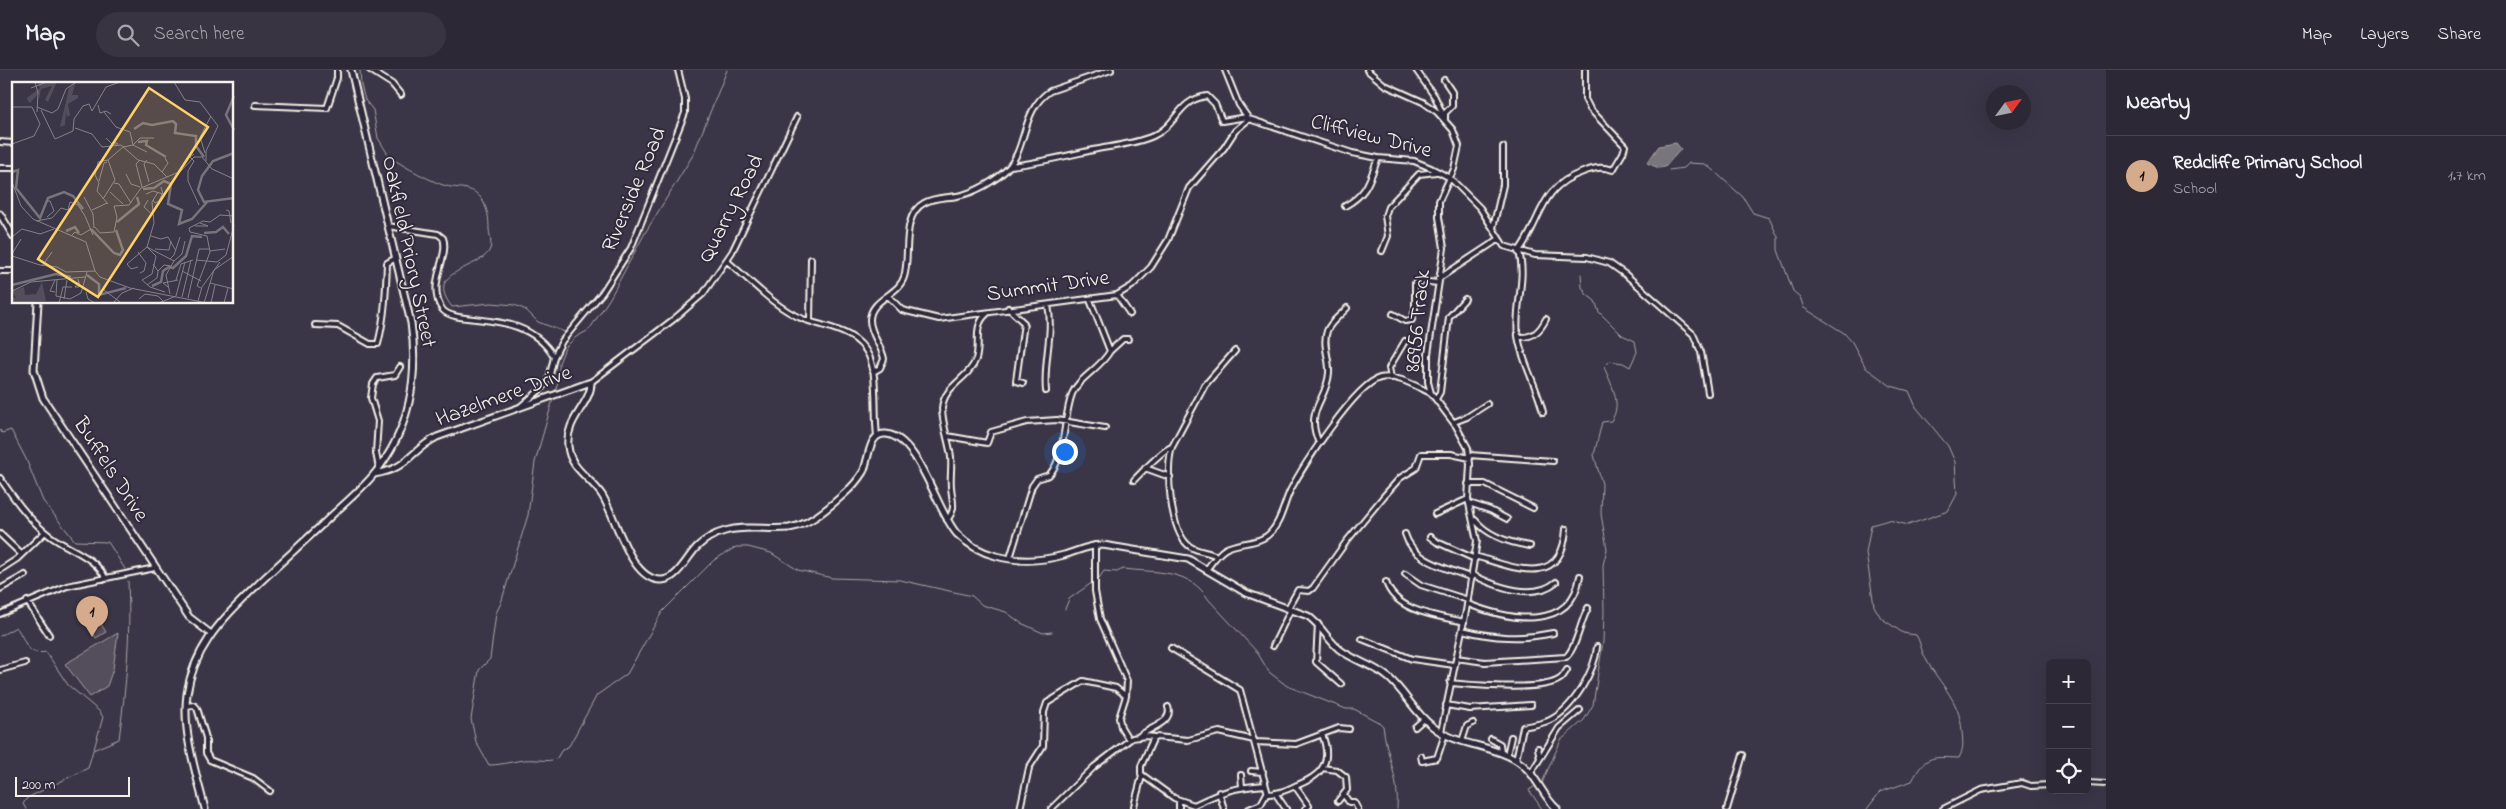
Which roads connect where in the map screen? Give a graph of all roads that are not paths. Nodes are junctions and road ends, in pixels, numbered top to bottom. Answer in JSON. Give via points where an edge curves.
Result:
{"nodes":[{"id":1,"x":337,"y":70,"type":"edge"},
{"id":2,"x":351,"y":70,"type":"edge"},
{"id":3,"x":370,"y":70,"type":"edge"},
{"id":4,"x":678,"y":70,"type":"edge"},
{"id":5,"x":1110,"y":70,"type":"edge"},
{"id":6,"x":1225,"y":70,"type":"edge"},
{"id":7,"x":1367,"y":70,"type":"edge"},
{"id":8,"x":1416,"y":70,"type":"edge"},
{"id":9,"x":1586,"y":70,"type":"edge"},
{"id":10,"x":1444,"y":80,"type":"dead end"},
{"id":11,"x":401,"y":95,"type":"dead end"},
{"id":12,"x":255,"y":105,"type":"dead end"},
{"id":13,"x":797,"y":117,"type":"dead end"},
{"id":14,"x":1248,"y":118,"type":"junction"},
{"id":15,"x":1445,"y":119,"type":"junction"},
{"id":16,"x":1503,"y":147,"type":"dead end"},
{"id":17,"x":1378,"y":158,"type":"junction"},
{"id":18,"x":1010,"y":166,"type":"junction"},
{"id":19,"x":1439,"y":172,"type":"junction"},
{"id":20,"x":1450,"y":178,"type":"junction"},
{"id":21,"x":1345,"y":206,"type":"dead end"},
{"id":22,"x":0,"y":214,"type":"edge"},
{"id":23,"x":388,"y":226,"type":"junction"},
{"id":24,"x":1493,"y":228,"type":"junction"},
{"id":25,"x":12,"y":234,"type":"edge"},
{"id":26,"x":1498,"y":239,"type":"junction"},
{"id":27,"x":1382,"y":251,"type":"dead end"},
{"id":28,"x":1518,"y":252,"type":"junction"},
{"id":29,"x":396,"y":258,"type":"junction"},
{"id":30,"x":811,"y":259,"type":"dead end"},
{"id":31,"x":727,"y":260,"type":"junction"},
{"id":32,"x":1438,"y":281,"type":"junction"},
{"id":33,"x":888,"y":296,"type":"junction"},
{"id":34,"x":1117,"y":296,"type":"junction"},
{"id":35,"x":1465,"y":299,"type":"dead end"},
{"id":36,"x":1090,"y":300,"type":"junction"},
{"id":37,"x":38,"y":304,"type":"edge"},
{"id":38,"x":1048,"y":305,"type":"junction"},
{"id":39,"x":1008,"y":308,"type":"junction"},
{"id":40,"x":1347,"y":308,"type":"dead end"},
{"id":41,"x":989,"y":312,"type":"junction"},
{"id":42,"x":1130,"y":314,"type":"dead end"},
{"id":43,"x":1393,"y":314,"type":"dead end"},
{"id":44,"x":1546,"y":319,"type":"dead end"},
{"id":45,"x":810,"y":321,"type":"junction"},
{"id":46,"x":315,"y":325,"type":"dead end"},
{"id":47,"x":1518,"y":337,"type":"junction"},
{"id":48,"x":1128,"y":339,"type":"dead end"},
{"id":49,"x":1405,"y":341,"type":"dead end"},
{"id":50,"x":1110,"y":351,"type":"junction"},
{"id":51,"x":1235,"y":351,"type":"dead end"},
{"id":52,"x":554,"y":357,"type":"junction"},
{"id":53,"x":400,"y":367,"type":"dead end"},
{"id":54,"x":873,"y":372,"type":"junction"},
{"id":55,"x":1391,"y":378,"type":"junction"},
{"id":56,"x":591,"y":382,"type":"junction"},
{"id":57,"x":1023,"y":383,"type":"dead end"},
{"id":58,"x":1046,"y":391,"type":"dead end"},
{"id":59,"x":1708,"y":393,"type":"dead end"},
{"id":60,"x":1431,"y":394,"type":"junction"},
{"id":61,"x":1436,"y":399,"type":"junction"},
{"id":62,"x":1487,"y":404,"type":"dead end"},
{"id":63,"x":517,"y":409,"type":"junction"},
{"id":64,"x":1543,"y":412,"type":"dead end"},
{"id":65,"x":1065,"y":421,"type":"junction"},
{"id":66,"x":1454,"y":422,"type":"junction"},
{"id":67,"x":1105,"y":428,"type":"dead end"},
{"id":68,"x":877,"y":436,"type":"junction"},
{"id":69,"x":947,"y":436,"type":"junction"},
{"id":70,"x":1320,"y":443,"type":"junction"},
{"id":71,"x":1172,"y":447,"type":"junction"},
{"id":72,"x":1469,"y":456,"type":"junction"},
{"id":73,"x":1553,"y":461,"type":"dead end"},
{"id":74,"x":379,"y":468,"type":"junction"},
{"id":75,"x":1145,"y":468,"type":"junction"},
{"id":76,"x":374,"y":474,"type":"junction"},
{"id":77,"x":1170,"y":477,"type":"junction"},
{"id":78,"x":0,"y":478,"type":"edge"},
{"id":79,"x":1134,"y":480,"type":"dead end"},
{"id":80,"x":1468,"y":484,"type":"junction"},
{"id":81,"x":1469,"y":501,"type":"junction"},
{"id":82,"x":1533,"y":508,"type":"dead end"},
{"id":83,"x":1435,"y":514,"type":"dead end"},
{"id":84,"x":1473,"y":518,"type":"junction"},
{"id":85,"x":1507,"y":519,"type":"dead end"},
{"id":86,"x":947,"y":520,"type":"junction"},
{"id":87,"x":1566,"y":529,"type":"dead end"},
{"id":88,"x":45,"y":532,"type":"junction"},
{"id":89,"x":0,"y":534,"type":"edge"},
{"id":90,"x":1405,"y":534,"type":"dead end"},
{"id":91,"x":1430,"y":536,"type":"dead end"},
{"id":92,"x":1095,"y":545,"type":"junction"},
{"id":93,"x":1530,"y":546,"type":"dead end"},
{"id":94,"x":22,"y":554,"type":"junction"},
{"id":95,"x":1217,"y":556,"type":"junction"},
{"id":96,"x":1475,"y":557,"type":"junction"},
{"id":97,"x":1010,"y":558,"type":"junction"},
{"id":98,"x":155,"y":568,"type":"junction"},
{"id":99,"x":1207,"y":569,"type":"junction"},
{"id":100,"x":0,"y":570,"type":"edge"},
{"id":101,"x":1405,"y":574,"type":"dead end"},
{"id":102,"x":25,"y":576,"type":"dead end"},
{"id":103,"x":1472,"y":576,"type":"junction"},
{"id":104,"x":1580,"y":576,"type":"dead end"},
{"id":105,"x":106,"y":579,"type":"junction"},
{"id":106,"x":1386,"y":582,"type":"dead end"},
{"id":107,"x":1556,"y":582,"type":"dead end"},
{"id":108,"x":0,"y":589,"type":"edge"},
{"id":109,"x":28,"y":601,"type":"junction"},
{"id":110,"x":1468,"y":602,"type":"junction"},
{"id":111,"x":1290,"y":608,"type":"junction"},
{"id":112,"x":1588,"y":608,"type":"dead end"},
{"id":113,"x":0,"y":614,"type":"edge"},
{"id":114,"x":1464,"y":622,"type":"junction"},
{"id":115,"x":1318,"y":624,"type":"junction"},
{"id":116,"x":1462,"y":630,"type":"junction"},
{"id":117,"x":1553,"y":633,"type":"dead end"},
{"id":118,"x":210,"y":634,"type":"junction"},
{"id":119,"x":49,"y":635,"type":"dead end"},
{"id":120,"x":1362,"y":639,"type":"dead end"},
{"id":121,"x":1273,"y":646,"type":"dead end"},
{"id":122,"x":1597,"y":647,"type":"dead end"},
{"id":123,"x":1171,"y":648,"type":"dead end"},
{"id":124,"x":1456,"y":658,"type":"junction"},
{"id":125,"x":25,"y":663,"type":"dead end"},
{"id":126,"x":1454,"y":665,"type":"junction"},
{"id":127,"x":0,"y":670,"type":"edge"},
{"id":128,"x":1567,"y":670,"type":"dead end"},
{"id":129,"x":1450,"y":683,"type":"junction"},
{"id":130,"x":1340,"y":684,"type":"dead end"},
{"id":131,"x":1126,"y":696,"type":"junction"},
{"id":132,"x":1446,"y":705,"type":"junction"},
{"id":133,"x":1531,"y":705,"type":"dead end"},
{"id":134,"x":186,"y":706,"type":"junction"},
{"id":135,"x":1168,"y":707,"type":"dead end"},
{"id":136,"x":1580,"y":710,"type":"dead end"},
{"id":137,"x":1424,"y":719,"type":"junction"},
{"id":138,"x":1473,"y":723,"type":"dead end"},
{"id":139,"x":1415,"y":727,"type":"dead end"},
{"id":140,"x":1349,"y":729,"type":"dead end"},
{"id":141,"x":1443,"y":733,"type":"junction"},
{"id":142,"x":1322,"y":734,"type":"junction"},
{"id":143,"x":1138,"y":737,"type":"junction"},
{"id":144,"x":1154,"y":737,"type":"junction"},
{"id":145,"x":1511,"y":737,"type":"dead end"},
{"id":146,"x":1491,"y":739,"type":"dead end"},
{"id":147,"x":1128,"y":740,"type":"junction"},
{"id":148,"x":1255,"y":741,"type":"junction"},
{"id":149,"x":1462,"y":741,"type":"junction"},
{"id":150,"x":1538,"y":748,"type":"dead end"},
{"id":151,"x":1501,"y":753,"type":"junction"},
{"id":152,"x":1507,"y":755,"type":"junction"},
{"id":153,"x":1743,"y":755,"type":"dead end"},
{"id":154,"x":1420,"y":756,"type":"dead end"},
{"id":155,"x":1540,"y":758,"type":"junction"},
{"id":156,"x":1516,"y":760,"type":"junction"},
{"id":157,"x":1322,"y":768,"type":"junction"},
{"id":158,"x":1251,"y":771,"type":"dead end"},
{"id":159,"x":1263,"y":772,"type":"junction"},
{"id":160,"x":1531,"y":773,"type":"junction"},
{"id":161,"x":1241,"y":775,"type":"dead end"},
{"id":162,"x":1142,"y":776,"type":"junction"},
{"id":163,"x":2091,"y":783,"type":"edge"},
{"id":164,"x":2046,"y":784,"type":"edge"},
{"id":165,"x":2106,"y":784,"type":"edge"},
{"id":166,"x":1265,"y":785,"type":"junction"},
{"id":167,"x":1295,"y":786,"type":"junction"},
{"id":168,"x":1242,"y":787,"type":"junction"},
{"id":169,"x":270,"y":791,"type":"dead end"},
{"id":170,"x":1219,"y":792,"type":"junction"},
{"id":171,"x":1275,"y":793,"type":"junction"},
{"id":172,"x":1268,"y":794,"type":"junction"},
{"id":173,"x":1344,"y":795,"type":"junction"},
{"id":174,"x":1179,"y":801,"type":"junction"},
{"id":175,"x":1338,"y":801,"type":"dead end"},
{"id":176,"x":1134,"y":806,"type":"dead end"},
{"id":177,"x":1194,"y":807,"type":"edge"},
{"id":178,"x":1254,"y":808,"type":"edge"},
{"id":179,"x":205,"y":809,"type":"edge"},
{"id":180,"x":1020,"y":809,"type":"edge"},
{"id":181,"x":1051,"y":809,"type":"edge"},
{"id":182,"x":1178,"y":809,"type":"edge"},
{"id":183,"x":1224,"y":809,"type":"edge"},
{"id":184,"x":1249,"y":809,"type":"edge"},
{"id":185,"x":1286,"y":809,"type":"edge"},
{"id":186,"x":1305,"y":809,"type":"edge"},
{"id":187,"x":1358,"y":809,"type":"edge"},
{"id":188,"x":1557,"y":809,"type":"edge"},
{"id":189,"x":1727,"y":809,"type":"edge"},
{"id":190,"x":1943,"y":809,"type":"edge"}],
"edges":[{"from":1,"to":12,"type":"street","via":[[331,101],[324,110]]},
{"from":2,"to":23,"type":"street","name":"Oakfield Priory Street"},
{"from":3,"to":11,"type":"street","via":[[392,84]]},
{"from":4,"to":52,"type":"street","name":"Riverside Road","via":[[685,113],[634,242],[602,293],[562,341]]},
{"from":5,"to":18,"type":"street","via":[[1043,95]]},
{"from":6,"to":14,"type":"street"},
{"from":7,"to":15,"type":"street","name":"86956 Track","via":[[1385,85],[1422,102]]},
{"from":8,"to":15,"type":"street","via":[[1435,97]]},
{"from":9,"to":28,"type":"street","via":[[1585,99],[1590,109],[1624,146],[1623,153],[1613,170],[1599,167],[1563,181],[1549,195]]},
{"from":10,"to":15,"type":"street","via":[[1452,92],[1452,106],[1445,113]]},
{"from":13,"to":31,"type":"street","name":"Quarry Road"},
{"from":14,"to":17,"type":"street","name":"Cliffview Drive","via":[[1344,151]]},
{"from":14,"to":18,"type":"street","via":[[1222,121],[1213,100],[1202,96],[1185,104],[1176,118],[1153,136],[1034,164]]},
{"from":14,"to":34,"type":"street","name":"Summit Drive","via":[[1189,188],[1168,240],[1151,267]]},
{"from":15,"to":20,"type":"street","name":"86956 Track","via":[[1459,146],[1458,161]]},
{"from":16,"to":24,"type":"street","via":[[1503,185]]},
{"from":17,"to":19,"type":"street","name":"Cliffview Drive","via":[[1414,161]]},
{"from":17,"to":21,"type":"street","via":[[1366,189],[1359,198]]},
{"from":18,"to":33,"type":"street","via":[[974,191],[934,199],[919,206],[910,226],[902,284]]},
{"from":19,"to":20,"type":"street","name":"Cliffview Drive"},
{"from":19,"to":27,"type":"street","via":[[1419,174],[1391,203],[1386,212],[1388,236]]},
{"from":20,"to":24,"type":"street","name":"Cliffview Drive","via":[[1484,213]]},
{"from":20,"to":32,"type":"street","name":"86956 Track","via":[[1439,202],[1438,217],[1444,248]]},
{"from":22,"to":25,"type":"street"},
{"from":23,"to":29,"type":"street","name":"Oakfield Priory Street"},
{"from":23,"to":52,"type":"street","via":[[438,234],[443,238],[445,250],[438,268],[437,288],[445,312],[457,317],[514,325],[541,339]]},
{"from":24,"to":26,"type":"street","name":"Cliffview Drive"},
{"from":26,"to":28,"type":"street","via":[[1504,246]]},
{"from":26,"to":32,"type":"street"},
{"from":28,"to":47,"type":"street","via":[[1523,267]]},
{"from":28,"to":59,"type":"street","via":[[1560,258],[1587,256],[1626,275],[1694,334],[1701,352]]},
{"from":29,"to":46,"type":"street","via":[[387,263],[385,314],[376,345],[338,326]]},
{"from":29,"to":74,"type":"street","name":"Oakfield Priory Street","via":[[413,334],[414,376],[401,428]]},
{"from":30,"to":45,"type":"street"},
{"from":31,"to":45,"type":"street","via":[[782,306]]},
{"from":31,"to":56,"type":"street","name":"Quarry Road","via":[[694,303]]},
{"from":32,"to":43,"type":"street","via":[[1415,283],[1412,320],[1405,322]]},
{"from":32,"to":60,"type":"street","name":"86956 Track","via":[[1428,354]]},
{"from":33,"to":41,"type":"street","name":"Summit Drive","via":[[902,310],[934,318]]},
{"from":33,"to":54,"type":"street","via":[[874,308],[870,320],[884,359],[880,368]]},
{"from":34,"to":36,"type":"street","name":"Summit Drive"},
{"from":34,"to":42,"type":"street"},
{"from":35,"to":61,"type":"street","via":[[1449,317],[1440,392]]},
{"from":36,"to":38,"type":"street","name":"Summit Drive"},
{"from":36,"to":50,"type":"street"},
{"from":37,"to":98,"type":"street","name":"Buffels Drive","via":[[33,363],[38,387]]},
{"from":38,"to":39,"type":"street","name":"Summit Drive"},
{"from":38,"to":58,"type":"street","via":[[1052,322],[1047,346]]},
{"from":39,"to":41,"type":"street","name":"Summit Drive"},
{"from":39,"to":57,"type":"street","via":[[1024,323],[1016,381]]},
{"from":40,"to":70,"type":"street","via":[[1329,326],[1326,335],[1329,378],[1316,406],[1314,419]]},
{"from":41,"to":69,"type":"street","via":[[979,324],[974,364],[945,397],[942,410]]},
{"from":44,"to":47,"type":"street","via":[[1534,334]]},
{"from":45,"to":54,"type":"street","via":[[830,326],[856,341],[868,355]]},
{"from":47,"to":64,"type":"street"},
{"from":48,"to":50,"type":"street","via":[[1123,338]]},
{"from":49,"to":55,"type":"street","via":[[1389,368]]},
{"from":50,"to":65,"type":"street","via":[[1075,389]]},
{"from":51,"to":71,"type":"street","via":[[1205,385]]},
{"from":52,"to":63,"type":"street","name":"Riverside Road","via":[[551,373],[544,385]]},
{"from":53,"to":74,"type":"street","via":[[395,375],[378,378],[372,388],[372,404],[378,421],[376,453]]},
{"from":54,"to":68,"type":"street"},
{"from":55,"to":60,"type":"street"},
{"from":55,"to":70,"type":"street","via":[[1380,378],[1371,384],[1351,403]]},
{"from":56,"to":63,"type":"street","name":"Hazelmere Drive"},
{"from":56,"to":68,"type":"street","name":"Hazelmere Drive","via":[[590,392],[569,431],[570,458],[603,496],[634,563],[656,580],[669,579],[697,547],[719,533],[739,528],[790,528],[808,521],[856,481],[864,470]]},
{"from":60,"to":61,"type":"street","name":"86956 Track"},
{"from":61,"to":66,"type":"street","name":"86956 Track"},
{"from":62,"to":66,"type":"street"},
{"from":63,"to":76,"type":"street","name":"Hazelmere Drive","via":[[437,437],[400,467]]},
{"from":65,"to":67,"type":"street"},
{"from":65,"to":69,"type":"street","via":[[1019,424],[990,433],[987,443]]},
{"from":65,"to":97,"type":"street","via":[[1055,466],[1050,475],[1037,479],[1032,486]]},
{"from":66,"to":72,"type":"street","name":"86956 Track"},
{"from":68,"to":86,"type":"street","via":[[893,435],[914,457]]},
{"from":69,"to":86,"type":"street","via":[[954,509]]},
{"from":70,"to":95,"type":"street","via":[[1290,491],[1272,532],[1263,538],[1230,546]]},
{"from":71,"to":75,"type":"street","via":[[1165,449]]},
{"from":71,"to":77,"type":"street"},
{"from":72,"to":73,"type":"street"},
{"from":72,"to":80,"type":"street","name":"86956 Track"},
{"from":72,"to":111,"type":"street","via":[[1421,454],[1416,468],[1400,478],[1384,496],[1311,590],[1298,590]]},
{"from":74,"to":76,"type":"street","name":"Oakfield Priory Street"},
{"from":75,"to":77,"type":"street"},
{"from":75,"to":79,"type":"street"},
{"from":76,"to":118,"type":"street","name":"Oakfield Priory Street","via":[[234,607]]},
{"from":77,"to":95,"type":"street","via":[[1175,520],[1181,536],[1190,547]]},
{"from":78,"to":88,"type":"street"},
{"from":80,"to":81,"type":"street","name":"86956 Track"},
{"from":80,"to":82,"type":"street","via":[[1485,484]]},
{"from":81,"to":83,"type":"street"},
{"from":81,"to":84,"type":"street","name":"86956 Track"},
{"from":81,"to":85,"type":"street"},
{"from":84,"to":93,"type":"street","via":[[1506,540]]},
{"from":84,"to":96,"type":"street","name":"86956 Track"},
{"from":86,"to":97,"type":"street","via":[[967,543],[981,551]]},
{"from":87,"to":96,"type":"street","via":[[1563,550],[1556,563],[1547,568],[1522,568]]},
{"from":88,"to":94,"type":"street"},
{"from":88,"to":105,"type":"street","via":[[97,565]]},
{"from":89,"to":94,"type":"street"},
{"from":90,"to":103,"type":"street","via":[[1409,546],[1417,554]]},
{"from":91,"to":96,"type":"street"},
{"from":92,"to":97,"type":"street","via":[[1051,558]]},
{"from":92,"to":99,"type":"street","via":[[1188,559]]},
{"from":92,"to":131,"type":"street","via":[[1095,582],[1102,625],[1127,678]]},
{"from":94,"to":100,"type":"street"},
{"from":95,"to":99,"type":"street"},
{"from":96,"to":103,"type":"street","name":"86956 Track"},
{"from":98,"to":105,"type":"street"},
{"from":98,"to":118,"type":"street","name":"Buffels Drive","via":[[193,622]]},
{"from":99,"to":111,"type":"street","via":[[1246,593]]},
{"from":101,"to":110,"type":"street","via":[[1421,585]]},
{"from":102,"to":108,"type":"street"},
{"from":103,"to":107,"type":"street","via":[[1492,584],[1525,590],[1545,588]]},
{"from":103,"to":110,"type":"street","name":"86956 Track"},
{"from":104,"to":110,"type":"street","via":[[1577,588],[1566,604],[1550,614],[1513,618]]},
{"from":105,"to":109,"type":"street","via":[[67,586]]},
{"from":106,"to":114,"type":"street","via":[[1390,592],[1411,607]]},
{"from":109,"to":113,"type":"street"},
{"from":109,"to":119,"type":"street"},
{"from":110,"to":114,"type":"street","name":"86956 Track"},
{"from":111,"to":115,"type":"street"},
{"from":111,"to":121,"type":"street"},
{"from":112,"to":124,"type":"street","via":[[1566,657],[1484,662]]},
{"from":114,"to":116,"type":"street","name":"86956 Track"},
{"from":115,"to":130,"type":"street","via":[[1316,662]]},
{"from":115,"to":137,"type":"street","via":[[1340,650],[1388,677]]},
{"from":116,"to":117,"type":"street","via":[[1516,639]]},
{"from":116,"to":124,"type":"street","name":"86956 Track"},
{"from":118,"to":134,"type":"street","name":"Oakfield Priory Street","via":[[193,670]]},
{"from":120,"to":126,"type":"street","via":[[1412,660]]},
{"from":122,"to":156,"type":"street","via":[[1589,679],[1567,706],[1551,720],[1523,727]]},
{"from":123,"to":148,"type":"street","via":[[1240,690]]},
{"from":124,"to":126,"type":"street","name":"86956 Track"},
{"from":125,"to":127,"type":"street"},
{"from":126,"to":129,"type":"street","name":"86956 Track"},
{"from":128,"to":129,"type":"street","via":[[1560,679],[1544,684]]},
{"from":129,"to":132,"type":"street","name":"86956 Track"},
{"from":131,"to":147,"type":"street","via":[[1119,718]]},
{"from":131,"to":180,"type":"street","via":[[1116,688],[1084,681],[1048,702],[1044,712],[1043,746],[1029,768]]},
{"from":132,"to":133,"type":"street","via":[[1470,709]]},
{"from":132,"to":141,"type":"street","name":"86956 Track"},
{"from":134,"to":169,"type":"street","via":[[197,708],[210,760],[253,778]]},
{"from":134,"to":179,"type":"street","name":"Oakfield Priory Street","via":[[190,748]]},
{"from":135,"to":143,"type":"street","via":[[1168,719]]},
{"from":136,"to":155,"type":"street","via":[[1559,728]]},
{"from":137,"to":139,"type":"street"},
{"from":137,"to":141,"type":"street"},
{"from":138,"to":149,"type":"street","via":[[1467,726]]},
{"from":140,"to":142,"type":"street","via":[[1339,728]]},
{"from":141,"to":149,"type":"street"},
{"from":141,"to":154,"type":"street","name":"86956 Track","via":[[1437,758],[1422,761]]},
{"from":142,"to":148,"type":"street","via":[[1296,744]]},
{"from":142,"to":157,"type":"street","via":[[1326,754]]},
{"from":143,"to":144,"type":"street"},
{"from":143,"to":147,"type":"street"},
{"from":144,"to":148,"type":"street","via":[[1188,740],[1220,732]]},
{"from":144,"to":162,"type":"street","via":[[1140,769]]},
{"from":145,"to":152,"type":"street"},
{"from":146,"to":151,"type":"street","via":[[1500,744]]},
{"from":147,"to":181,"type":"street","via":[[1094,767]]},
{"from":148,"to":159,"type":"street"},
{"from":149,"to":151,"type":"street"},
{"from":150,"to":155,"type":"street"},
{"from":151,"to":152,"type":"street"},
{"from":152,"to":156,"type":"street"},
{"from":153,"to":189,"type":"street"},
{"from":155,"to":160,"type":"street"},
{"from":156,"to":160,"type":"street"},
{"from":157,"to":167,"type":"street","via":[[1314,778]]},
{"from":157,"to":173,"type":"street","via":[[1345,775]]},
{"from":158,"to":159,"type":"street"},
{"from":159,"to":166,"type":"street"},
{"from":160,"to":188,"type":"street"},
{"from":161,"to":168,"type":"street"},
{"from":162,"to":174,"type":"street"},
{"from":162,"to":176,"type":"street"},
{"from":163,"to":165,"type":"street"},
{"from":164,"to":190,"type":"street","via":[[1981,790]]},
{"from":166,"to":168,"type":"street"},
{"from":166,"to":172,"type":"street"},
{"from":167,"to":171,"type":"street"},
{"from":167,"to":186,"type":"street","via":[[1309,806]]},
{"from":168,"to":170,"type":"street"},
{"from":170,"to":177,"type":"street"},
{"from":170,"to":183,"type":"street"},
{"from":171,"to":172,"type":"street"},
{"from":171,"to":185,"type":"street"},
{"from":172,"to":178,"type":"street"},
{"from":173,"to":175,"type":"street"},
{"from":173,"to":187,"type":"street"},
{"from":174,"to":177,"type":"street"},
{"from":174,"to":182,"type":"street"},
{"from":178,"to":184,"type":"street"}]}
